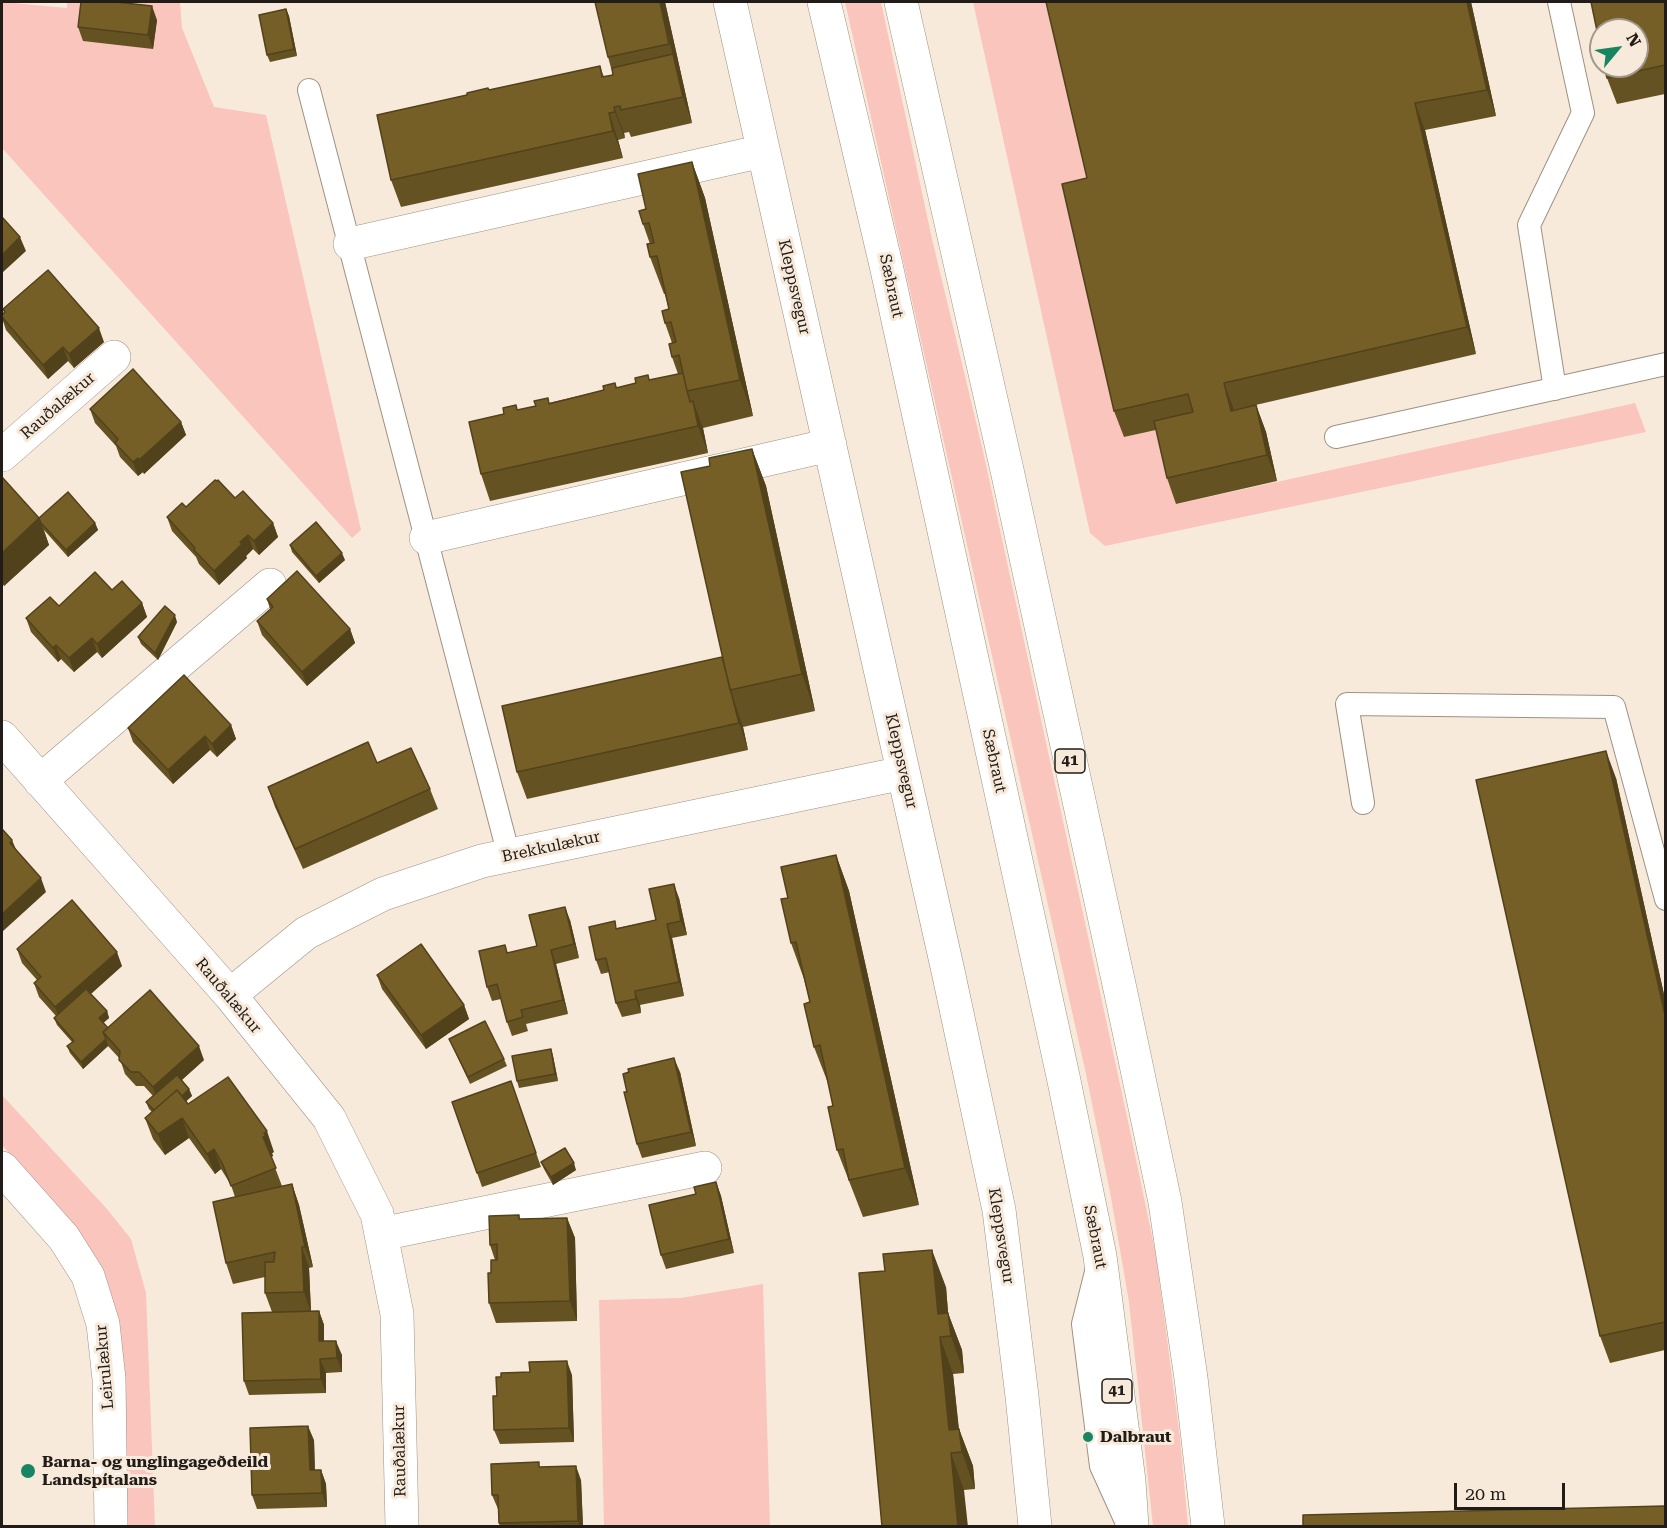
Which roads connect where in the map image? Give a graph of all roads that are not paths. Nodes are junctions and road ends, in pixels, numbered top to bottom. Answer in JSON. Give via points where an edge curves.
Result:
{"nodes":[{"id":1,"x":730,"y":2,"type":"edge"},
{"id":2,"x":824,"y":2,"type":"edge"},
{"id":3,"x":901,"y":2,"type":"edge"},
{"id":4,"x":1559,"y":2,"type":"edge"},
{"id":5,"x":309,"y":90,"type":"dead end"},
{"id":6,"x":763,"y":151,"type":"junction"},
{"id":7,"x":350,"y":244,"type":"junction"},
{"id":8,"x":114,"y":357,"type":"dead end"},
{"id":9,"x":1665,"y":364,"type":"edge"},
{"id":10,"x":1555,"y":389,"type":"junction"},
{"id":11,"x":1336,"y":437,"type":"dead end"},
{"id":12,"x":830,"y":445,"type":"junction"},
{"id":13,"x":2,"y":455,"type":"edge"},
{"id":14,"x":426,"y":538,"type":"junction"},
{"id":15,"x":270,"y":585,"type":"dead end"},
{"id":16,"x":2,"y":737,"type":"edge"},
{"id":17,"x":903,"y":773,"type":"junction"},
{"id":18,"x":40,"y":781,"type":"junction"},
{"id":19,"x":1363,"y":803,"type":"dead end"},
{"id":20,"x":509,"y":856,"type":"junction"},
{"id":21,"x":1665,"y":899,"type":"edge"},
{"id":22,"x":230,"y":995,"type":"junction"},
{"id":23,"x":2,"y":1168,"type":"edge"},
{"id":24,"x":705,"y":1168,"type":"dead end"},
{"id":25,"x":381,"y":1234,"type":"junction"},
{"id":26,"x":111,"y":1527,"type":"edge"},
{"id":27,"x":402,"y":1527,"type":"edge"},
{"id":28,"x":1035,"y":1527,"type":"edge"},
{"id":29,"x":1130,"y":1527,"type":"edge"},
{"id":30,"x":1208,"y":1527,"type":"edge"}],
"edges":[{"from":1,"to":6,"type":"street","name":"Kleppsvegur"},
{"from":2,"to":29,"type":"street","name":"Sæbraut","number":"41","via":[[891,288],[1100,1256],[1129,1481]]},
{"from":3,"to":30,"type":"street","number":"41","via":[[1165,1202]]},
{"from":4,"to":10,"type":"lane","via":[[1582,113],[1529,225]]},
{"from":5,"to":7,"type":"lane"},
{"from":6,"to":7,"type":"street"},
{"from":6,"to":12,"type":"street","name":"Kleppsvegur"},
{"from":7,"to":14,"type":"lane"},
{"from":8,"to":13,"type":"street","name":"Rauðalækur"},
{"from":9,"to":10,"type":"lane"},
{"from":10,"to":11,"type":"lane"},
{"from":12,"to":14,"type":"street"},
{"from":12,"to":17,"type":"street","name":"Kleppsvegur"},
{"from":14,"to":20,"type":"lane"},
{"from":15,"to":18,"type":"street"},
{"from":16,"to":18,"type":"street","name":"Rauðalækur"},
{"from":17,"to":20,"type":"street","name":"Brekkulækur"},
{"from":17,"to":28,"type":"street","name":"Kleppsvegur","via":[[999,1210]]},
{"from":18,"to":22,"type":"street","name":"Rauðalækur"},
{"from":19,"to":21,"type":"lane","via":[[1347,704],[1614,707]]},
{"from":20,"to":22,"type":"street","name":"Brekkulækur","via":[[482,861],[383,894],[306,933]]},
{"from":22,"to":25,"type":"street","name":"Rauðalækur","via":[[329,1118],[377,1214]]},
{"from":23,"to":26,"type":"street","name":"Leirulækur","via":[[64,1238],[88,1276],[103,1324],[109,1379]]},
{"from":24,"to":25,"type":"street"},
{"from":25,"to":27,"type":"street","name":"Rauðalækur","via":[[397,1314]]}]}
